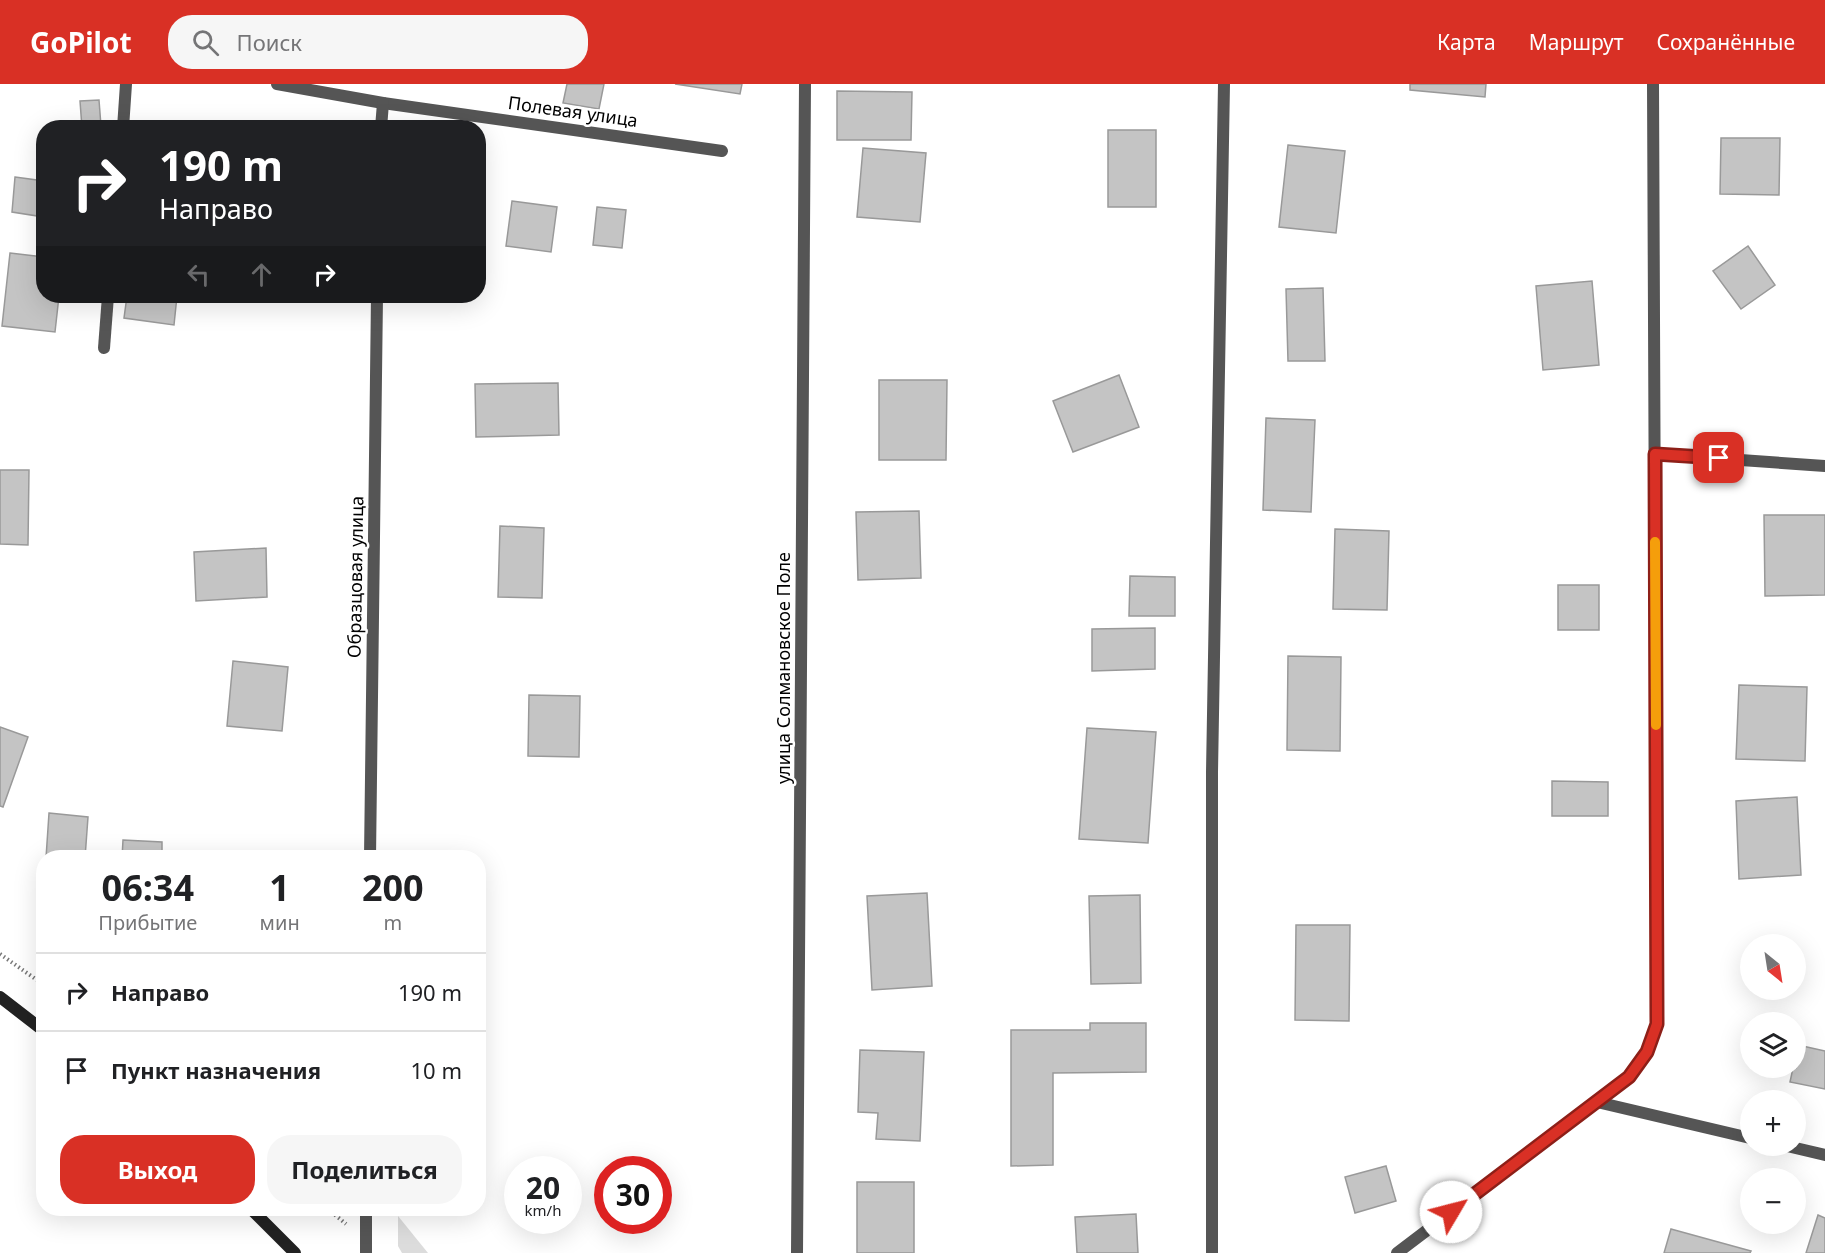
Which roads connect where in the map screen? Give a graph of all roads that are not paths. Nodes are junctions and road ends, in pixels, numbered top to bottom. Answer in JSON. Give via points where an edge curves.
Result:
{"nodes":[{"id":1,"x":126,"y":84,"type":"edge"},
{"id":2,"x":277,"y":84,"type":"edge"},
{"id":3,"x":805,"y":84,"type":"edge"},
{"id":4,"x":1224,"y":84,"type":"edge"},
{"id":5,"x":1653,"y":84,"type":"edge"},
{"id":6,"x":383,"y":103,"type":"junction"},
{"id":7,"x":124,"y":120,"type":"edge"},
{"id":8,"x":382,"y":120,"type":"edge"},
{"id":9,"x":722,"y":151,"type":"dead end"},
{"id":10,"x":107,"y":303,"type":"edge"},
{"id":11,"x":377,"y":303,"type":"edge"},
{"id":12,"x":104,"y":348,"type":"dead end"},
{"id":13,"x":1655,"y":454,"type":"junction"},
{"id":14,"x":1825,"y":466,"type":"edge"},
{"id":15,"x":370,"y":850,"type":"edge"},
{"id":16,"x":0,"y":997,"type":"edge"},
{"id":17,"x":36,"y":1025,"type":"edge"},
{"id":18,"x":1597,"y":1102,"type":"junction"},
{"id":19,"x":1740,"y":1136,"type":"edge"},
{"id":20,"x":1806,"y":1151,"type":"edge"},
{"id":21,"x":1825,"y":1155,"type":"edge"},
{"id":22,"x":258,"y":1216,"type":"edge"},
{"id":23,"x":366,"y":1216,"type":"edge"},
{"id":24,"x":295,"y":1253,"type":"edge"},
{"id":25,"x":366,"y":1253,"type":"edge"},
{"id":26,"x":797,"y":1253,"type":"edge"},
{"id":27,"x":1212,"y":1253,"type":"edge"},
{"id":28,"x":1397,"y":1253,"type":"edge"}],
"edges":[{"from":1,"to":7,"type":"street"},
{"from":2,"to":6,"type":"street","name":"Полевая улица"},
{"from":3,"to":26,"type":"street","name":"улица Солмановское Поле"},
{"from":4,"to":27,"type":"street","via":[[1212,772]]},
{"from":5,"to":13,"type":"street"},
{"from":6,"to":8,"type":"street"},
{"from":6,"to":9,"type":"street","name":"Полевая улица"},
{"from":10,"to":12,"type":"street"},
{"from":11,"to":15,"type":"street","name":"Образцовая улица"},
{"from":13,"to":14,"type":"street"},
{"from":13,"to":18,"type":"street","via":[[1657,1024],[1647,1052],[1629,1077]]},
{"from":16,"to":17,"type":"street"},
{"from":18,"to":19,"type":"street"},
{"from":18,"to":28,"type":"street"},
{"from":20,"to":21,"type":"street"},
{"from":22,"to":24,"type":"street"},
{"from":23,"to":25,"type":"street"}]}
